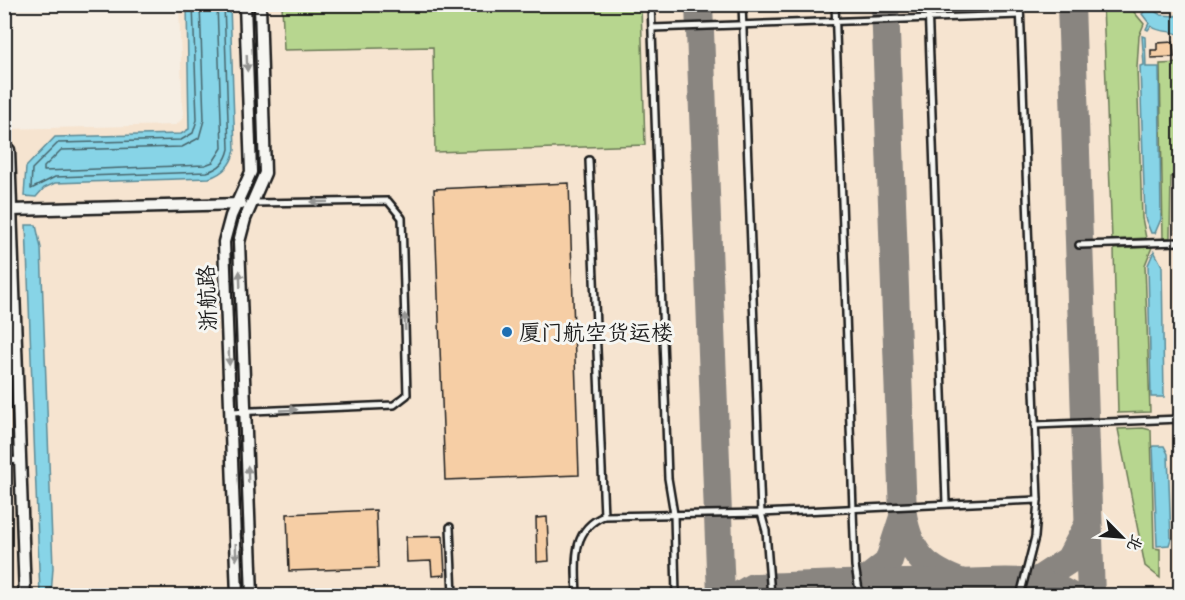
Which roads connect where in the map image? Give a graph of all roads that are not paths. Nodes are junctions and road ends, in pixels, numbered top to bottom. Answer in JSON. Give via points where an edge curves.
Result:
{"nodes":[{"id":1,"x":245,"y":4,"type":"edge"},
{"id":2,"x":260,"y":4,"type":"edge"},
{"id":3,"x":651,"y":4,"type":"edge"},
{"id":4,"x":742,"y":4,"type":"edge"},
{"id":5,"x":835,"y":4,"type":"edge"},
{"id":6,"x":928,"y":4,"type":"edge"},
{"id":7,"x":1020,"y":4,"type":"edge"},
{"id":8,"x":1020,"y":15,"type":"junction"},
{"id":9,"x":928,"y":19,"type":"junction"},
{"id":10,"x":835,"y":21,"type":"junction"},
{"id":11,"x":743,"y":26,"type":"junction"},
{"id":12,"x":652,"y":28,"type":"junction"},
{"id":13,"x":9,"y":150,"type":"dead end"},
{"id":14,"x":589,"y":160,"type":"dead end"},
{"id":15,"x":1180,"y":196,"type":"edge"},
{"id":16,"x":253,"y":203,"type":"junction"},
{"id":17,"x":236,"y":204,"type":"junction"},
{"id":18,"x":11,"y":210,"type":"junction"},
{"id":19,"x":1180,"y":229,"type":"edge"},
{"id":20,"x":1180,"y":242,"type":"edge"},
{"id":21,"x":1079,"y":245,"type":"dead end"},
{"id":22,"x":231,"y":412,"type":"junction"},
{"id":23,"x":245,"y":412,"type":"junction"},
{"id":24,"x":1180,"y":419,"type":"edge"},
{"id":25,"x":1035,"y":425,"type":"junction"},
{"id":26,"x":20,"y":460,"type":"junction"},
{"id":27,"x":4,"y":461,"type":"edge"},
{"id":28,"x":1038,"y":500,"type":"junction"},
{"id":29,"x":946,"y":503,"type":"junction"},
{"id":30,"x":853,"y":507,"type":"junction"},
{"id":31,"x":761,"y":513,"type":"junction"},
{"id":32,"x":674,"y":514,"type":"junction"},
{"id":33,"x":604,"y":516,"type":"junction"},
{"id":34,"x":450,"y":527,"type":"dead end"},
{"id":35,"x":25,"y":596,"type":"edge"},
{"id":36,"x":237,"y":596,"type":"edge"},
{"id":37,"x":252,"y":596,"type":"edge"},
{"id":38,"x":453,"y":596,"type":"edge"},
{"id":39,"x":578,"y":596,"type":"edge"},
{"id":40,"x":676,"y":596,"type":"edge"},
{"id":41,"x":771,"y":596,"type":"edge"},
{"id":42,"x":860,"y":596,"type":"edge"},
{"id":43,"x":1020,"y":596,"type":"edge"}],
"edges":[{"from":1,"to":17,"type":"street","name":"浙航路","one_way":true,"via":[[251,172]]},
{"from":2,"to":16,"type":"street","name":"浙航路","via":[[265,173]]},
{"from":3,"to":12,"type":"lane"},
{"from":4,"to":11,"type":"lane"},
{"from":5,"to":10,"type":"lane"},
{"from":6,"to":9,"type":"lane"},
{"from":7,"to":8,"type":"lane"},
{"from":8,"to":9,"type":"lane"},
{"from":8,"to":25,"type":"lane"},
{"from":9,"to":10,"type":"lane"},
{"from":9,"to":29,"type":"lane"},
{"from":10,"to":11,"type":"lane"},
{"from":10,"to":30,"type":"lane"},
{"from":11,"to":12,"type":"lane"},
{"from":11,"to":31,"type":"lane"},
{"from":12,"to":32,"type":"lane","via":[[668,478]]},
{"from":13,"to":18,"type":"street"},
{"from":14,"to":33,"type":"lane"},
{"from":15,"to":19,"type":"lane"},
{"from":16,"to":17,"type":"street"},
{"from":23,"to":16,"type":"street","name":"浙航路","one_way":true,"via":[[239,242]]},
{"from":23,"to":16,"type":"lane","one_way":true,"via":[[394,405],[407,395],[402,218],[388,201]]},
{"from":17,"to":18,"type":"street"},
{"from":17,"to":22,"type":"street","name":"浙航路","one_way":true,"via":[[224,242]]},
{"from":18,"to":26,"type":"street"},
{"from":20,"to":21,"type":"lane"},
{"from":22,"to":23,"type":"lane"},
{"from":22,"to":36,"type":"street","name":"浙航路","one_way":true},
{"from":37,"to":23,"type":"street","name":"浙航路","one_way":true},
{"from":24,"to":25,"type":"lane"},
{"from":25,"to":28,"type":"lane"},
{"from":26,"to":27,"type":"lane"},
{"from":26,"to":35,"type":"street"},
{"from":28,"to":29,"type":"lane"},
{"from":28,"to":43,"type":"lane","via":[[1035,537]]},
{"from":29,"to":30,"type":"lane"},
{"from":30,"to":31,"type":"lane"},
{"from":30,"to":42,"type":"lane"},
{"from":31,"to":32,"type":"lane"},
{"from":31,"to":41,"type":"lane"},
{"from":32,"to":33,"type":"lane"},
{"from":32,"to":40,"type":"lane"},
{"from":33,"to":39,"type":"lane","via":[[583,530],[578,542]]},
{"from":34,"to":38,"type":"lane"}]}
